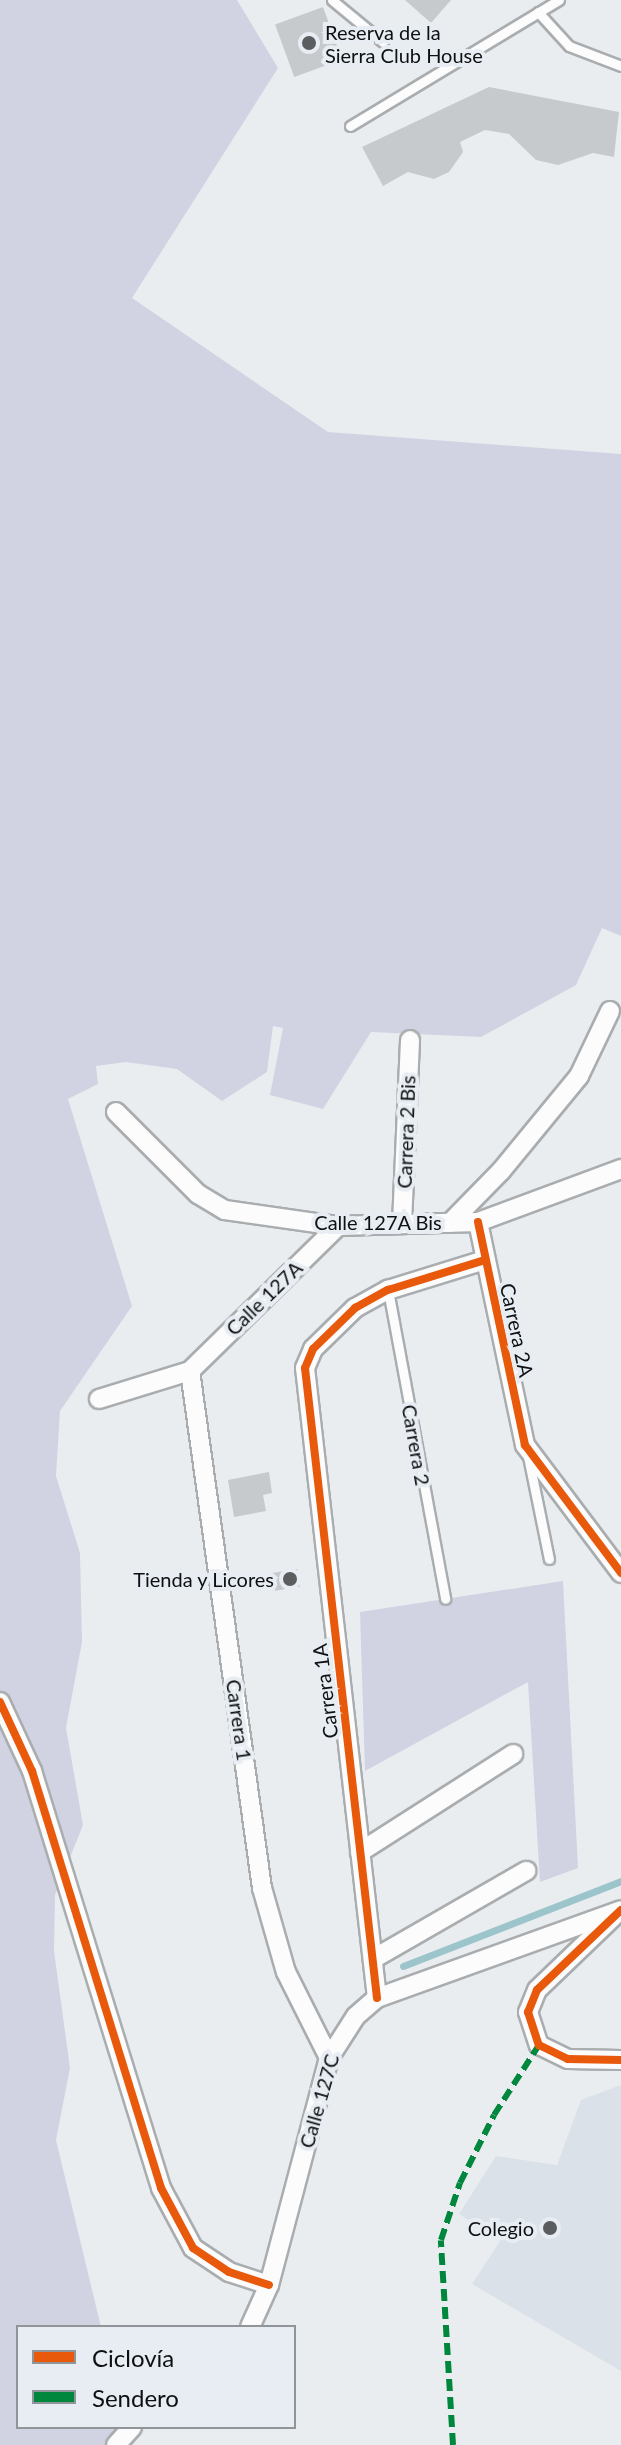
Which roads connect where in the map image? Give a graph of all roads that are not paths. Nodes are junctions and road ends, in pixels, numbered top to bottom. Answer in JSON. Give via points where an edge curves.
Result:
{"nodes":[{"id":1,"x":332,"y":0,"type":"edge"},
{"id":2,"x":559,"y":0,"type":"edge"},
{"id":3,"x":538,"y":12,"type":"junction"},
{"id":4,"x":383,"y":42,"type":"dead end"},
{"id":5,"x":621,"y":66,"type":"edge"},
{"id":6,"x":350,"y":126,"type":"dead end"},
{"id":7,"x":610,"y":1011,"type":"dead end"},
{"id":8,"x":410,"y":1040,"type":"dead end"},
{"id":9,"x":116,"y":1112,"type":"dead end"},
{"id":10,"x":621,"y":1169,"type":"edge"},
{"id":11,"x":478,"y":1222,"type":"junction"},
{"id":12,"x":450,"y":1223,"type":"junction"},
{"id":13,"x":402,"y":1224,"type":"junction"},
{"id":14,"x":338,"y":1226,"type":"junction"},
{"id":15,"x":485,"y":1260,"type":"junction"},
{"id":16,"x":388,"y":1290,"type":"junction"},
{"id":17,"x":190,"y":1371,"type":"junction"},
{"id":18,"x":99,"y":1399,"type":"dead end"},
{"id":19,"x":525,"y":1445,"type":"junction"},
{"id":20,"x":549,"y":1559,"type":"dead end"},
{"id":21,"x":621,"y":1573,"type":"edge"},
{"id":22,"x":445,"y":1599,"type":"dead end"},
{"id":23,"x":1,"y":1712,"type":"edge"},
{"id":24,"x":513,"y":1754,"type":"dead end"},
{"id":25,"x":360,"y":1852,"type":"junction"},
{"id":26,"x":526,"y":1871,"type":"dead end"},
{"id":27,"x":621,"y":1910,"type":"edge"},
{"id":28,"x":373,"y":1959,"type":"junction"},
{"id":29,"x":377,"y":1998,"type":"junction"},
{"id":30,"x":329,"y":2058,"type":"junction"},
{"id":31,"x":621,"y":2060,"type":"edge"},
{"id":32,"x":269,"y":2285,"type":"junction"},
{"id":33,"x":251,"y":2325,"type":"edge"},
{"id":34,"x":130,"y":2429,"type":"edge"},
{"id":35,"x":116,"y":2445,"type":"edge"}],
"edges":[{"from":1,"to":4,"type":"lane"},
{"from":2,"to":3,"type":"lane"},
{"from":3,"to":5,"type":"lane","via":[[569,46]]},
{"from":3,"to":6,"type":"lane"},
{"from":7,"to":12,"type":"street","via":[[579,1076],[501,1171]]},
{"from":8,"to":13,"type":"street","name":"Carrera 2 Bis"},
{"from":9,"to":14,"type":"street","name":"Calle 127A Bis","via":[[198,1194],[225,1210]]},
{"from":10,"to":11,"type":"street","name":"Calle 127A Bis"},
{"from":11,"to":12,"type":"street","name":"Calle 127A Bis"},
{"from":11,"to":15,"type":"street","name":"Carrera 2A"},
{"from":12,"to":13,"type":"street","name":"Calle 127A Bis"},
{"from":13,"to":14,"type":"street","name":"Calle 127A Bis"},
{"from":14,"to":17,"type":"street","name":"Calle 127A"},
{"from":15,"to":16,"type":"street"},
{"from":15,"to":19,"type":"street","name":"Carrera 2A"},
{"from":16,"to":22,"type":"lane","name":"Carrera 2"},
{"from":16,"to":25,"type":"street","name":"Carrera 1A","via":[[355,1308],[327,1333],[309,1358],[305,1381]]},
{"from":17,"to":18,"type":"street"},
{"from":17,"to":30,"type":"street","name":"Carrera 1","via":[[262,1888],[286,1972]]},
{"from":19,"to":20,"type":"lane","name":"Carrera 2A"},
{"from":19,"to":21,"type":"street"},
{"from":23,"to":32,"type":"street","via":[[32,1771],[161,2188],[193,2248],[229,2272]]},
{"from":24,"to":25,"type":"street"},
{"from":25,"to":28,"type":"street","name":"Carrera 1A"},
{"from":26,"to":28,"type":"street"},
{"from":27,"to":29,"type":"street","name":"Calle 127C"},
{"from":27,"to":31,"type":"street","name":"Calle 127C","via":[[537,1990],[528,2012],[539,2045],[568,2059]]},
{"from":28,"to":29,"type":"street","name":"Carrera 1A"},
{"from":29,"to":30,"type":"street","name":"Calle 127C","via":[[341,2034]]},
{"from":30,"to":32,"type":"street","name":"Calle 127C"},
{"from":32,"to":33,"type":"street","name":"Calle 127C"},
{"from":34,"to":35,"type":"street"}]}
